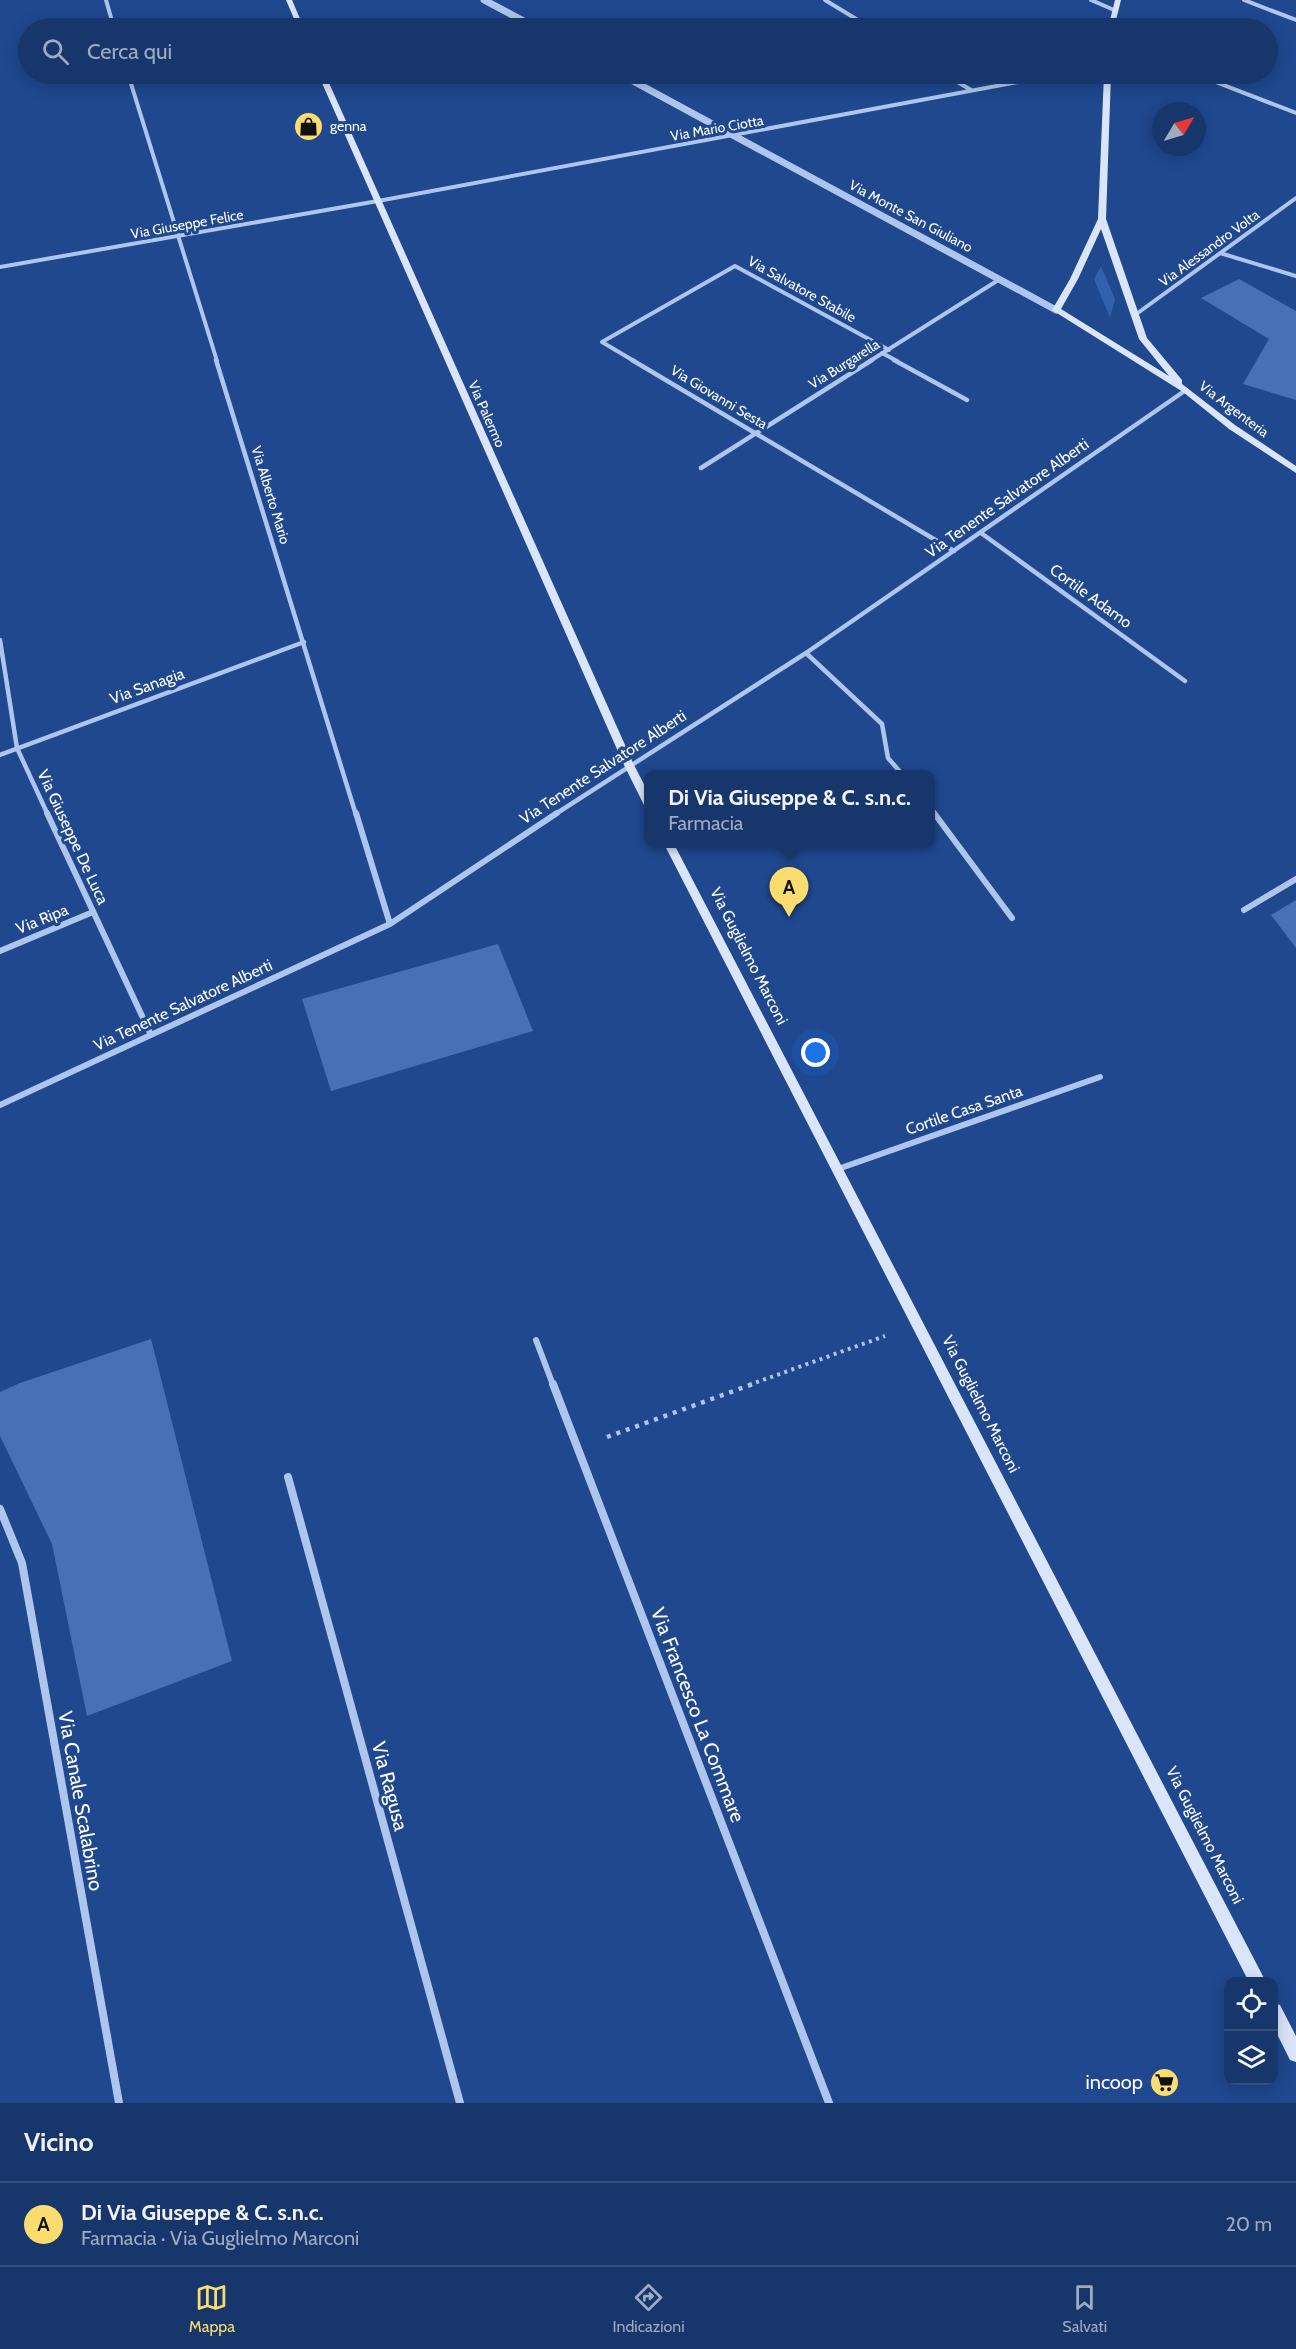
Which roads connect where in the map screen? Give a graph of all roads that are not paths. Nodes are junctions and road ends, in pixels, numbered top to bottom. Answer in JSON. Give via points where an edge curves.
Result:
{"nodes":[{"id":1,"x":106,"y":0,"type":"edge"},
{"id":2,"x":289,"y":0,"type":"edge"},
{"id":3,"x":484,"y":0,"type":"edge"},
{"id":4,"x":825,"y":0,"type":"edge"},
{"id":5,"x":1091,"y":0,"type":"edge"},
{"id":6,"x":1118,"y":0,"type":"edge"},
{"id":7,"x":1244,"y":0,"type":"edge"},
{"id":8,"x":1114,"y":10,"type":"junction"},
{"id":9,"x":111,"y":18,"type":"edge"},
{"id":10,"x":297,"y":18,"type":"edge"},
{"id":11,"x":518,"y":18,"type":"edge"},
{"id":12,"x":855,"y":18,"type":"edge"},
{"id":13,"x":1113,"y":18,"type":"edge"},
{"id":14,"x":1296,"y":20,"type":"edge"},
{"id":15,"x":131,"y":84,"type":"edge"},
{"id":16,"x":325,"y":84,"type":"edge"},
{"id":17,"x":638,"y":84,"type":"edge"},
{"id":18,"x":960,"y":84,"type":"edge"},
{"id":19,"x":1009,"y":84,"type":"edge"},
{"id":20,"x":1107,"y":84,"type":"edge"},
{"id":21,"x":1221,"y":84,"type":"edge"},
{"id":22,"x":972,"y":91,"type":"junction"},
{"id":23,"x":1296,"y":113,"type":"edge"},
{"id":24,"x":734,"y":136,"type":"junction"},
{"id":25,"x":1296,"y":198,"type":"edge"},
{"id":26,"x":378,"y":201,"type":"junction"},
{"id":27,"x":1102,"y":219,"type":"junction"},
{"id":28,"x":178,"y":236,"type":"junction"},
{"id":29,"x":1220,"y":253,"type":"junction"},
{"id":30,"x":735,"y":266,"type":"joint"},
{"id":31,"x":0,"y":267,"type":"edge"},
{"id":32,"x":1296,"y":276,"type":"edge"},
{"id":33,"x":999,"y":279,"type":"junction"},
{"id":34,"x":1056,"y":310,"type":"junction"},
{"id":35,"x":1135,"y":315,"type":"junction"},
{"id":36,"x":889,"y":350,"type":"junction"},
{"id":37,"x":882,"y":353,"type":"junction"},
{"id":38,"x":1186,"y":390,"type":"junction"},
{"id":39,"x":967,"y":400,"type":"dead end"},
{"id":40,"x":756,"y":433,"type":"junction"},
{"id":41,"x":701,"y":468,"type":"dead end"},
{"id":42,"x":1296,"y":470,"type":"edge"},
{"id":43,"x":981,"y":533,"type":"junction"},
{"id":44,"x":954,"y":551,"type":"junction"},
{"id":45,"x":0,"y":640,"type":"edge"},
{"id":46,"x":304,"y":642,"type":"junction"},
{"id":47,"x":806,"y":652,"type":"junction"},
{"id":48,"x":1185,"y":681,"type":"dead end"},
{"id":49,"x":17,"y":748,"type":"junction"},
{"id":50,"x":0,"y":754,"type":"edge"},
{"id":51,"x":629,"y":765,"type":"junction"},
{"id":52,"x":898,"y":770,"type":"edge"},
{"id":53,"x":644,"y":794,"type":"edge"},
{"id":54,"x":935,"y":815,"type":"edge"},
{"id":55,"x":672,"y":848,"type":"edge"},
{"id":56,"x":1296,"y":879,"type":"edge"},
{"id":57,"x":1245,"y":910,"type":"dead end"},
{"id":58,"x":93,"y":912,"type":"junction"},
{"id":59,"x":1012,"y":918,"type":"dead end"},
{"id":60,"x":390,"y":924,"type":"junction"},
{"id":61,"x":0,"y":951,"type":"edge"},
{"id":62,"x":151,"y":1035,"type":"junction"},
{"id":63,"x":1100,"y":1077,"type":"dead end"},
{"id":64,"x":0,"y":1105,"type":"edge"},
{"id":65,"x":837,"y":1169,"type":"junction"},
{"id":66,"x":536,"y":1340,"type":"dead end"},
{"id":67,"x":288,"y":1477,"type":"dead end"},
{"id":68,"x":0,"y":1509,"type":"edge"},
{"id":69,"x":1255,"y":1977,"type":"edge"},
{"id":70,"x":1278,"y":2019,"type":"edge"},
{"id":71,"x":1296,"y":2054,"type":"edge"},
{"id":72,"x":118,"y":2103,"type":"edge"},
{"id":73,"x":459,"y":2103,"type":"edge"},
{"id":74,"x":829,"y":2103,"type":"edge"}],
"edges":[{"from":1,"to":9,"type":"street"},
{"from":2,"to":10,"type":"main road"},
{"from":3,"to":11,"type":"street"},
{"from":4,"to":12,"type":"street"},
{"from":5,"to":8,"type":"street"},
{"from":6,"to":8,"type":"main road"},
{"from":7,"to":14,"type":"street"},
{"from":8,"to":13,"type":"main road"},
{"from":15,"to":28,"type":"street","name":"Via Alberto Mario"},
{"from":16,"to":26,"type":"main road","name":"Via Palermo"},
{"from":17,"to":24,"type":"street","name":"Via Monte San Giuliano"},
{"from":18,"to":22,"type":"street"},
{"from":19,"to":22,"type":"street","name":"Via Mario Ciotta"},
{"from":20,"to":27,"type":"main road"},
{"from":21,"to":23,"type":"street"},
{"from":22,"to":24,"type":"street","name":"Via Mario Ciotta"},
{"from":24,"to":26,"type":"street","name":"Via Mario Ciotta"},
{"from":24,"to":33,"type":"street","name":"Via Monte San Giuliano"},
{"from":25,"to":29,"type":"street","name":"Via Alessandro Volta"},
{"from":26,"to":28,"type":"street","name":"Via Giuseppe Felice"},
{"from":26,"to":51,"type":"main road","name":"Via Palermo"},
{"from":27,"to":34,"type":"main road"},
{"from":27,"to":35,"type":"main road"},
{"from":28,"to":31,"type":"street","name":"Via Giuseppe Felice"},
{"from":28,"to":46,"type":"street","name":"Via Alberto Mario"},
{"from":29,"to":32,"type":"street"},
{"from":29,"to":35,"type":"street","name":"Via Alessandro Volta"},
{"from":30,"to":36,"type":"street","name":"Via Salvatore Stabile"},
{"from":30,"to":40,"type":"street","name":"Via Giovanni Sesta","via":[[602,342]]},
{"from":33,"to":34,"type":"street","name":"Via Monte San Giuliano"},
{"from":33,"to":36,"type":"street","name":"Via Burgarella"},
{"from":34,"to":38,"type":"main road","name":"Via Monte San Giuliano"},
{"from":35,"to":38,"type":"main road","via":[[1143,339]]},
{"from":36,"to":37,"type":"street","name":"Via Burgarella"},
{"from":37,"to":39,"type":"street"},
{"from":37,"to":40,"type":"street","name":"Via Burgarella"},
{"from":38,"to":42,"type":"main road","name":"Via Argenteria"},
{"from":38,"to":43,"type":"street","name":"Via Tenente Salvatore Alberti"},
{"from":40,"to":41,"type":"street","name":"Via Burgarella"},
{"from":40,"to":44,"type":"street","name":"Via Giovanni Sesta"},
{"from":43,"to":44,"type":"street","name":"Via Tenente Salvatore Alberti"},
{"from":43,"to":48,"type":"street","name":"Cortile Adamo"},
{"from":44,"to":47,"type":"street","name":"Via Tenente Salvatore Alberti"},
{"from":45,"to":49,"type":"street","name":"Via Giuseppe De Luca"},
{"from":46,"to":49,"type":"street","name":"Via Sanagia"},
{"from":46,"to":60,"type":"street","name":"Via Alberto Mario"},
{"from":47,"to":51,"type":"street","name":"Via Tenente Salvatore Alberti"},
{"from":47,"to":52,"type":"street","via":[[882,724],[888,758]]},
{"from":49,"to":50,"type":"street","name":"Via Sanagia"},
{"from":49,"to":58,"type":"street","name":"Via Giuseppe De Luca"},
{"from":51,"to":53,"type":"main road"},
{"from":51,"to":60,"type":"street","name":"Via Tenente Salvatore Alberti"},
{"from":54,"to":59,"type":"street"},
{"from":55,"to":65,"type":"main road","name":"Via Guglielmo Marconi"},
{"from":56,"to":57,"type":"street"},
{"from":58,"to":61,"type":"street","name":"Via Ripa"},
{"from":58,"to":62,"type":"street","name":"Via Giuseppe De Luca"},
{"from":60,"to":62,"type":"street","name":"Via Tenente Salvatore Alberti"},
{"from":62,"to":64,"type":"street","name":"Via Tenente Salvatore Alberti"},
{"from":63,"to":65,"type":"street","name":"Cortile Casa Santa"},
{"from":65,"to":69,"type":"main road","name":"Via Guglielmo Marconi"},
{"from":66,"to":74,"type":"street","name":"Via Francesco La Commare"},
{"from":67,"to":73,"type":"street","name":"Via Ragusa"},
{"from":68,"to":72,"type":"street","name":"Via Canale Scalabrino","via":[[22,1563]]},
{"from":70,"to":71,"type":"main road"}]}
